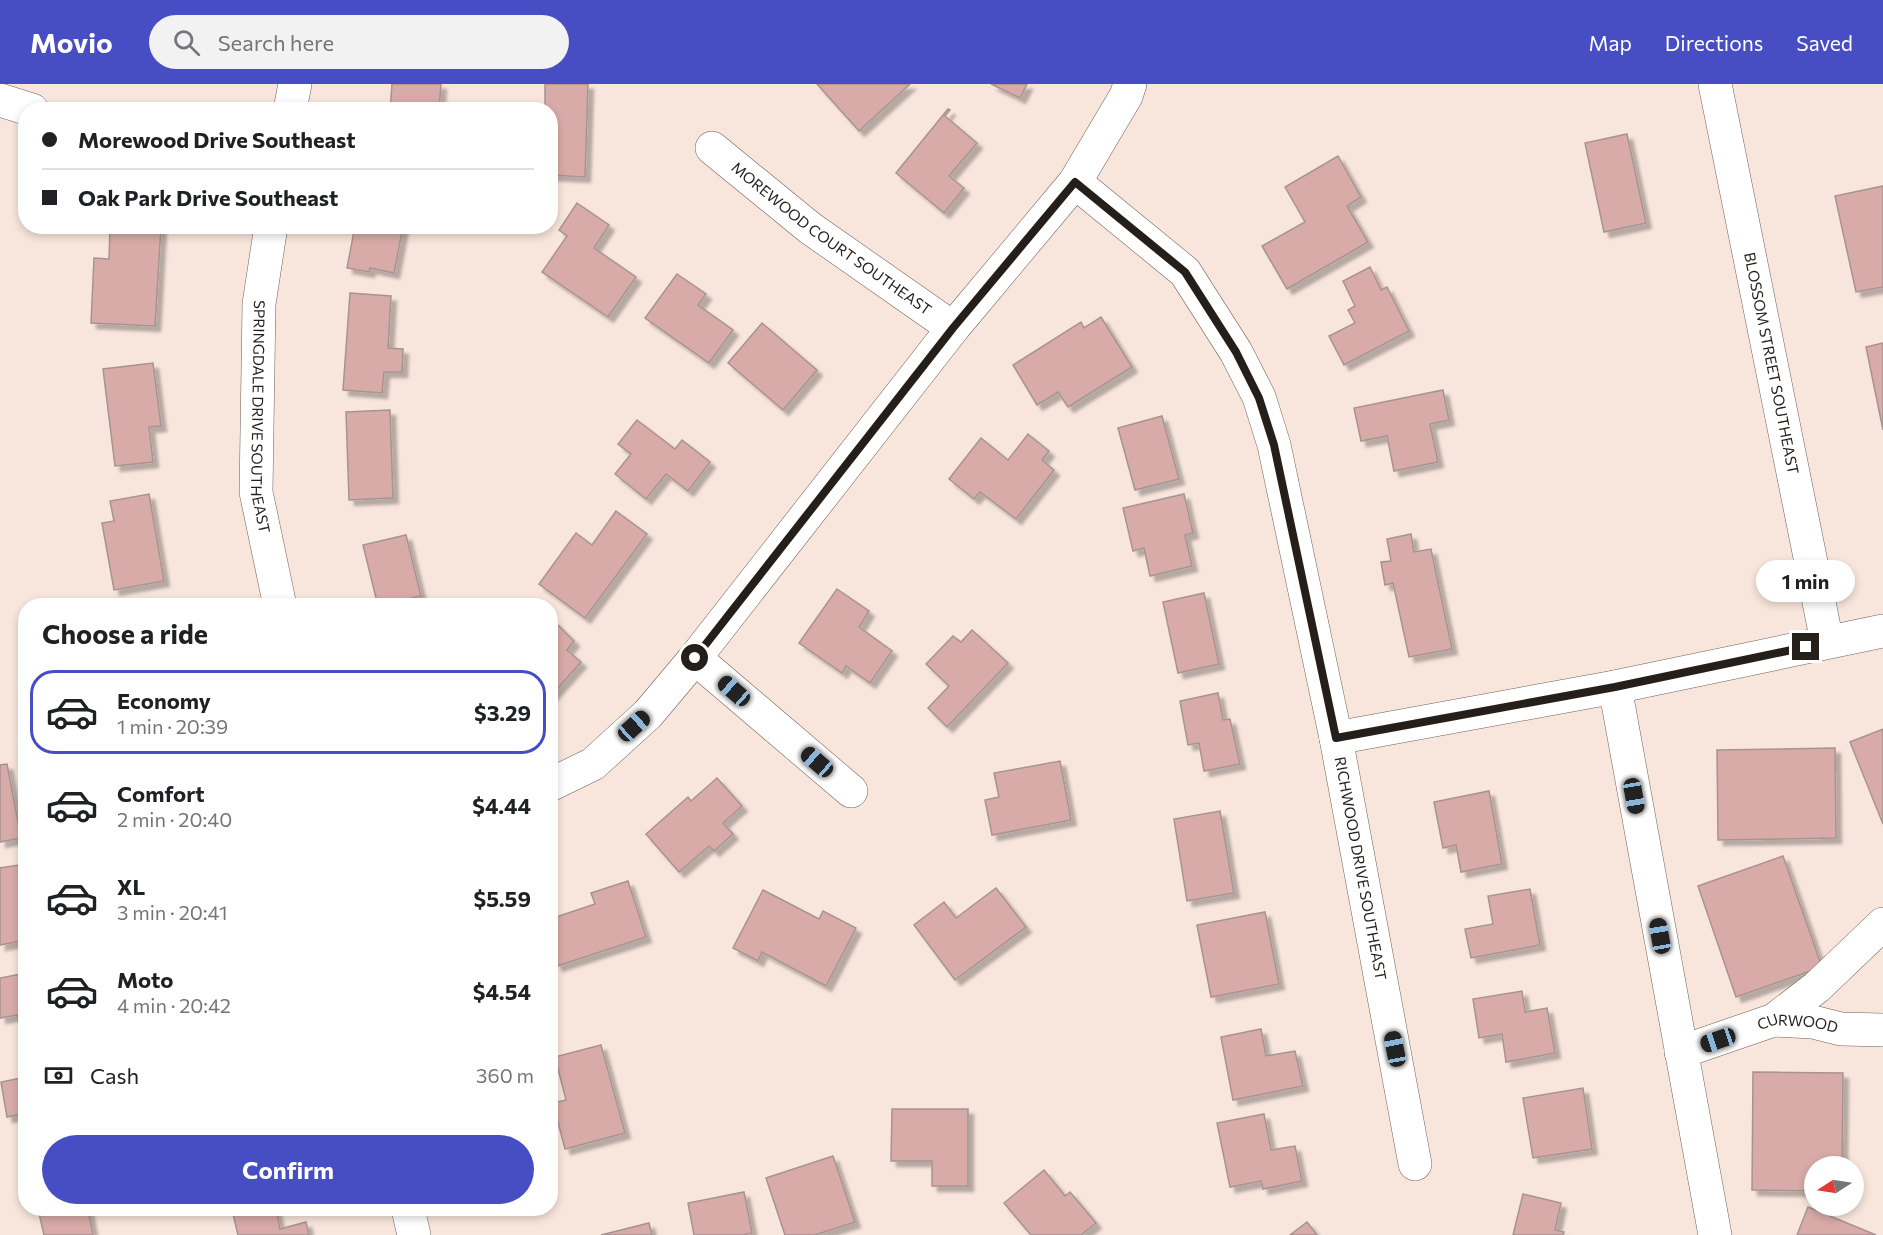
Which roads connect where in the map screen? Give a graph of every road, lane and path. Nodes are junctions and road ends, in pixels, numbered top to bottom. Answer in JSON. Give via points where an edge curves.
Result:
{"nodes":[{"id":1,"x":295,"y":84,"type":"edge"},
{"id":2,"x":1130,"y":84,"type":"edge"},
{"id":3,"x":1716,"y":84,"type":"edge"},
{"id":4,"x":0,"y":100,"type":"edge"},
{"id":5,"x":292,"y":102,"type":"edge"},
{"id":6,"x":18,"y":106,"type":"edge"},
{"id":7,"x":712,"y":148,"type":"dead end"},
{"id":8,"x":1075,"y":182,"type":"junction"},
{"id":9,"x":270,"y":234,"type":"edge"},
{"id":10,"x":953,"y":328,"type":"junction"},
{"id":11,"x":278,"y":598,"type":"edge"},
{"id":12,"x":1883,"y":631,"type":"edge"},
{"id":13,"x":1827,"y":642,"type":"junction"},
{"id":14,"x":695,"y":658,"type":"junction"},
{"id":15,"x":1615,"y":687,"type":"junction"},
{"id":16,"x":1336,"y":738,"type":"junction"},
{"id":17,"x":558,"y":781,"type":"edge"},
{"id":18,"x":851,"y":791,"type":"dead end"},
{"id":19,"x":1883,"y":924,"type":"edge"},
{"id":20,"x":1774,"y":1020,"type":"junction"},
{"id":21,"x":1883,"y":1030,"type":"edge"},
{"id":22,"x":1681,"y":1052,"type":"junction"},
{"id":23,"x":1415,"y":1164,"type":"dead end"},
{"id":24,"x":410,"y":1216,"type":"edge"},
{"id":25,"x":414,"y":1235,"type":"edge"},
{"id":26,"x":1715,"y":1235,"type":"edge"}],
"edges":[{"from":1,"to":5,"type":"street"},
{"from":2,"to":8,"type":"street"},
{"from":3,"to":13,"type":"street","name":"BLOSSOM STREET SOUTHEAST"},
{"from":4,"to":6,"type":"street"},
{"from":7,"to":10,"type":"street","name":"MOREWOOD COURT SOUTHEAST","via":[[810,228]]},
{"from":8,"to":10,"type":"street"},
{"from":8,"to":16,"type":"street","name":"RICHWOOD DRIVE SOUTHEAST","via":[[1185,272],[1236,352],[1259,398],[1274,445]]},
{"from":9,"to":11,"type":"street","name":"SPRINGDALE DRIVE SOUTHEAST","via":[[259,304],[256,492]]},
{"from":10,"to":14,"type":"street"},
{"from":12,"to":13,"type":"street"},
{"from":13,"to":15,"type":"street"},
{"from":14,"to":17,"type":"street","via":[[648,714],[593,764]]},
{"from":14,"to":18,"type":"street"},
{"from":15,"to":16,"type":"street"},
{"from":15,"to":22,"type":"street"},
{"from":16,"to":23,"type":"street","name":"RICHWOOD DRIVE SOUTHEAST"},
{"from":19,"to":20,"type":"street","via":[[1817,987]]},
{"from":20,"to":21,"type":"street","name":"CURWOOD"},
{"from":20,"to":22,"type":"street","name":"CURWOOD"},
{"from":22,"to":26,"type":"street"},
{"from":24,"to":25,"type":"street"}]}
